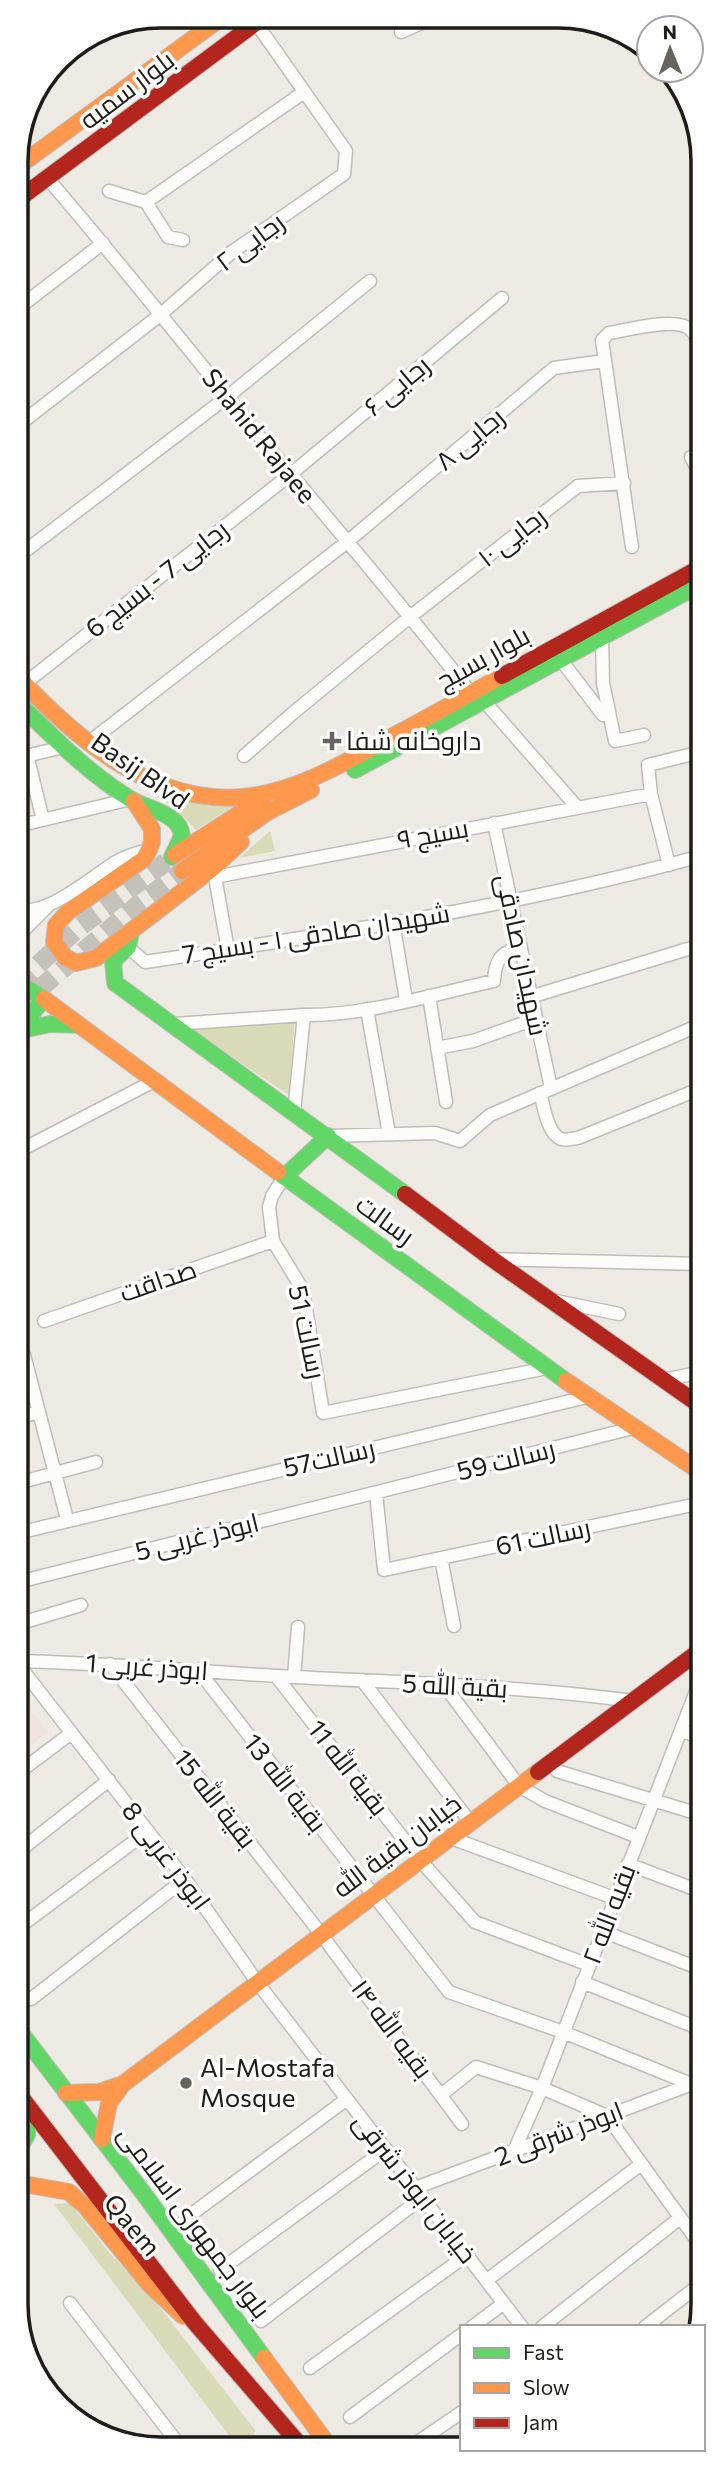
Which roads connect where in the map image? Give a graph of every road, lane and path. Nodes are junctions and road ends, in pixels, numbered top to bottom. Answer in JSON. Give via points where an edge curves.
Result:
{"nodes":[{"id":1,"x":208,"y":28,"type":"edge"},
{"id":2,"x":250,"y":28,"type":"edge"},
{"id":3,"x":266,"y":28,"type":"edge"},
{"id":4,"x":410,"y":28,"type":"edge"},
{"id":5,"x":401,"y":32,"type":"dead end"},
{"id":6,"x":304,"y":92,"type":"junction"},
{"id":7,"x":28,"y":159,"type":"edge"},
{"id":8,"x":48,"y":179,"type":"junction"},
{"id":9,"x":108,"y":191,"type":"dead end"},
{"id":10,"x":28,"y":193,"type":"edge"},
{"id":11,"x":146,"y":202,"type":"junction"},
{"id":12,"x":183,"y":240,"type":"dead end"},
{"id":13,"x":103,"y":243,"type":"junction"},
{"id":14,"x":370,"y":282,"type":"dead end"},
{"id":15,"x":502,"y":298,"type":"dead end"},
{"id":16,"x":28,"y":301,"type":"edge"},
{"id":17,"x":160,"y":315,"type":"junction"},
{"id":18,"x":691,"y":331,"type":"edge"},
{"id":19,"x":604,"y":361,"type":"junction"},
{"id":20,"x":227,"y":397,"type":"junction"},
{"id":21,"x":28,"y":418,"type":"edge"},
{"id":22,"x":291,"y":474,"type":"junction"},
{"id":23,"x":624,"y":483,"type":"junction"},
{"id":24,"x":347,"y":542,"type":"junction"},
{"id":25,"x":632,"y":547,"type":"dead end"},
{"id":26,"x":28,"y":549,"type":"edge"},
{"id":27,"x":691,"y":575,"type":"edge"},
{"id":28,"x":691,"y":587,"type":"edge"},
{"id":29,"x":646,"y":606,"type":"junction"},
{"id":30,"x":627,"y":615,"type":"junction"},
{"id":31,"x":411,"y":616,"type":"junction"},
{"id":32,"x":602,"y":638,"type":"junction"},
{"id":33,"x":561,"y":660,"type":"junction"},
{"id":34,"x":28,"y":674,"type":"edge"},
{"id":35,"x":28,"y":687,"type":"edge"},
{"id":36,"x":470,"y":692,"type":"junction"},
{"id":37,"x":484,"y":701,"type":"junction"},
{"id":38,"x":609,"y":711,"type":"junction"},
{"id":39,"x":28,"y":713,"type":"edge"},
{"id":40,"x":644,"y":735,"type":"dead end"},
{"id":41,"x":88,"y":743,"type":"junction"},
{"id":42,"x":64,"y":747,"type":"junction"},
{"id":43,"x":691,"y":754,"type":"edge"},
{"id":44,"x":28,"y":756,"type":"edge"},
{"id":45,"x":244,"y":756,"type":"dead end"},
{"id":46,"x":28,"y":775,"type":"edge"},
{"id":47,"x":291,"y":792,"type":"junction"},
{"id":48,"x":651,"y":794,"type":"junction"},
{"id":49,"x":133,"y":800,"type":"junction"},
{"id":50,"x":577,"y":807,"type":"junction"},
{"id":51,"x":43,"y":820,"type":"junction"},
{"id":52,"x":28,"y":823,"type":"edge"},
{"id":53,"x":494,"y":823,"type":"junction"},
{"id":54,"x":152,"y":848,"type":"junction"},
{"id":55,"x":691,"y":859,"type":"edge"},
{"id":56,"x":669,"y":865,"type":"junction"},
{"id":57,"x":182,"y":871,"type":"tunnel mouth"},
{"id":58,"x":510,"y":901,"type":"junction"},
{"id":59,"x":48,"y":906,"type":"junction"},
{"id":60,"x":28,"y":910,"type":"edge"},
{"id":61,"x":393,"y":922,"type":"junction"},
{"id":62,"x":28,"y":926,"type":"edge"},
{"id":63,"x":129,"y":939,"type":"junction"},
{"id":64,"x":519,"y":947,"type":"junction"},
{"id":65,"x":691,"y":948,"type":"edge"},
{"id":66,"x":228,"y":950,"type":"junction"},
{"id":67,"x":28,"y":989,"type":"edge"},
{"id":68,"x":429,"y":996,"type":"junction"},
{"id":69,"x":530,"y":997,"type":"junction"},
{"id":70,"x":44,"y":999,"type":"junction"},
{"id":71,"x":406,"y":1000,"type":"junction"},
{"id":72,"x":367,"y":1009,"type":"junction"},
{"id":73,"x":304,"y":1014,"type":"junction"},
{"id":74,"x":28,"y":1018,"type":"edge"},
{"id":75,"x":536,"y":1019,"type":"junction"},
{"id":76,"x":175,"y":1024,"type":"junction"},
{"id":77,"x":78,"y":1025,"type":"junction"},
{"id":78,"x":28,"y":1029,"type":"edge"},
{"id":79,"x":691,"y":1029,"type":"edge"},
{"id":80,"x":437,"y":1048,"type":"junction"},
{"id":81,"x":154,"y":1081,"type":"junction"},
{"id":82,"x":545,"y":1090,"type":"junction"},
{"id":83,"x":691,"y":1092,"type":"edge"},
{"id":84,"x":446,"y":1101,"type":"dead end"},
{"id":85,"x":294,"y":1112,"type":"junction"},
{"id":86,"x":389,"y":1134,"type":"junction"},
{"id":87,"x":328,"y":1136,"type":"junction"},
{"id":88,"x":28,"y":1146,"type":"edge"},
{"id":89,"x":284,"y":1177,"type":"junction"},
{"id":90,"x":273,"y":1241,"type":"junction"},
{"id":91,"x":492,"y":1259,"type":"junction"},
{"id":92,"x":691,"y":1264,"type":"edge"},
{"id":93,"x":549,"y":1299,"type":"junction"},
{"id":94,"x":619,"y":1314,"type":"dead end"},
{"id":95,"x":44,"y":1321,"type":"dead end"},
{"id":96,"x":547,"y":1368,"type":"junction"},
{"id":97,"x":28,"y":1370,"type":"edge"},
{"id":98,"x":691,"y":1374,"type":"edge"},
{"id":99,"x":663,"y":1380,"type":"junction"},
{"id":100,"x":591,"y":1396,"type":"junction"},
{"id":101,"x":691,"y":1399,"type":"edge"},
{"id":102,"x":39,"y":1412,"type":"junction"},
{"id":103,"x":28,"y":1415,"type":"edge"},
{"id":104,"x":637,"y":1427,"type":"junction"},
{"id":105,"x":96,"y":1462,"type":"dead end"},
{"id":106,"x":691,"y":1465,"type":"edge"},
{"id":107,"x":55,"y":1473,"type":"junction"},
{"id":108,"x":28,"y":1480,"type":"edge"},
{"id":109,"x":376,"y":1493,"type":"junction"},
{"id":110,"x":691,"y":1505,"type":"edge"},
{"id":111,"x":67,"y":1519,"type":"junction"},
{"id":112,"x":28,"y":1530,"type":"edge"},
{"id":113,"x":442,"y":1558,"type":"junction"},
{"id":114,"x":28,"y":1580,"type":"edge"},
{"id":115,"x":81,"y":1605,"type":"dead end"},
{"id":116,"x":28,"y":1621,"type":"edge"},
{"id":117,"x":454,"y":1626,"type":"dead end"},
{"id":118,"x":298,"y":1627,"type":"dead end"},
{"id":119,"x":691,"y":1657,"type":"edge"},
{"id":120,"x":28,"y":1662,"type":"edge"},
{"id":121,"x":110,"y":1664,"type":"junction"},
{"id":122,"x":198,"y":1670,"type":"junction"},
{"id":123,"x":28,"y":1676,"type":"edge"},
{"id":124,"x":276,"y":1676,"type":"junction"},
{"id":125,"x":295,"y":1677,"type":"junction"},
{"id":126,"x":362,"y":1680,"type":"junction"},
{"id":127,"x":444,"y":1685,"type":"junction"},
{"id":128,"x":633,"y":1700,"type":"junction"},
{"id":129,"x":691,"y":1706,"type":"edge"},
{"id":130,"x":682,"y":1731,"type":"junction"},
{"id":131,"x":71,"y":1734,"type":"junction"},
{"id":132,"x":691,"y":1734,"type":"edge"},
{"id":133,"x":28,"y":1766,"type":"edge"},
{"id":134,"x":556,"y":1771,"type":"dead end"},
{"id":135,"x":109,"y":1780,"type":"junction"},
{"id":136,"x":519,"y":1786,"type":"junction"},
{"id":137,"x":653,"y":1799,"type":"junction"},
{"id":138,"x":691,"y":1811,"type":"edge"},
{"id":139,"x":470,"y":1822,"type":"junction"},
{"id":140,"x":148,"y":1831,"type":"junction"},
{"id":141,"x":638,"y":1837,"type":"junction"},
{"id":142,"x":451,"y":1838,"type":"junction"},
{"id":143,"x":28,"y":1845,"type":"edge"},
{"id":144,"x":419,"y":1860,"type":"junction"},
{"id":145,"x":628,"y":1864,"type":"junction"},
{"id":146,"x":185,"y":1879,"type":"junction"},
{"id":147,"x":691,"y":1888,"type":"edge"},
{"id":148,"x":372,"y":1896,"type":"junction"},
{"id":149,"x":614,"y":1898,"type":"junction"},
{"id":150,"x":28,"y":1921,"type":"edge"},
{"id":151,"x":602,"y":1931,"type":"junction"},
{"id":152,"x":321,"y":1934,"type":"junction"},
{"id":153,"x":589,"y":1965,"type":"junction"},
{"id":154,"x":691,"y":1965,"type":"edge"},
{"id":155,"x":257,"y":1982,"type":"junction"},
{"id":156,"x":582,"y":1982,"type":"junction"},
{"id":157,"x":31,"y":1998,"type":"dead end"},
{"id":158,"x":691,"y":2025,"type":"edge"},
{"id":159,"x":563,"y":2032,"type":"junction"},
{"id":160,"x":28,"y":2042,"type":"edge"},
{"id":161,"x":691,"y":2080,"type":"edge"},
{"id":162,"x":123,"y":2084,"type":"junction"},
{"id":163,"x":691,"y":2084,"type":"edge"},
{"id":164,"x":542,"y":2088,"type":"junction"},
{"id":165,"x":66,"y":2093,"type":"junction"},
{"id":166,"x":441,"y":2095,"type":"junction"},
{"id":167,"x":347,"y":2099,"type":"junction"},
{"id":168,"x":28,"y":2106,"type":"edge"},
{"id":169,"x":607,"y":2116,"type":"junction"},
{"id":170,"x":462,"y":2124,"type":"dead end"},
{"id":171,"x":102,"y":2139,"type":"junction"},
{"id":172,"x":386,"y":2149,"type":"junction"},
{"id":173,"x":514,"y":2151,"type":"junction"},
{"id":174,"x":640,"y":2165,"type":"junction"},
{"id":175,"x":28,"y":2185,"type":"edge"},
{"id":176,"x":419,"y":2192,"type":"junction"},
{"id":177,"x":680,"y":2218,"type":"junction"},
{"id":178,"x":185,"y":2219,"type":"dead end"},
{"id":179,"x":691,"y":2233,"type":"edge"},
{"id":180,"x":467,"y":2255,"type":"junction"},
{"id":181,"x":219,"y":2270,"type":"dead end"},
{"id":182,"x":487,"y":2280,"type":"junction"},
{"id":183,"x":691,"y":2291,"type":"edge"},
{"id":184,"x":70,"y":2303,"type":"dead end"},
{"id":185,"x":504,"y":2303,"type":"junction"},
{"id":186,"x":261,"y":2321,"type":"dead end"},
{"id":187,"x":195,"y":2323,"type":"junction"},
{"id":188,"x":475,"y":2325,"type":"edge"},
{"id":189,"x":520,"y":2325,"type":"edge"},
{"id":190,"x":545,"y":2325,"type":"edge"},
{"id":191,"x":648,"y":2325,"type":"edge"},
{"id":192,"x":460,"y":2335,"type":"edge"},
{"id":193,"x":310,"y":2368,"type":"dead end"},
{"id":194,"x":460,"y":2413,"type":"edge"},
{"id":195,"x":350,"y":2417,"type":"dead end"},
{"id":196,"x":173,"y":2437,"type":"edge"},
{"id":197,"x":287,"y":2437,"type":"edge"},
{"id":198,"x":322,"y":2437,"type":"edge"},
{"id":199,"x":425,"y":2437,"type":"edge"}],
"edges":[{"from":1,"to":7,"type":"main road","name":"بلوار سمیه"},
{"from":2,"to":8,"type":"main road","name":"بلوار سمیه"},
{"from":3,"to":6,"type":"street"},
{"from":4,"to":5,"type":"street"},
{"from":6,"to":11,"type":"street"},
{"from":6,"to":17,"type":"street","name":"رجایی ۲","via":[[346,151],[344,174],[232,251]]},
{"from":8,"to":10,"type":"main road","name":"بلوار سمیه"},
{"from":8,"to":13,"type":"street","name":"Shahid Rajaee"},
{"from":9,"to":11,"type":"street"},
{"from":11,"to":12,"type":"street","via":[[168,237]]},
{"from":13,"to":16,"type":"street"},
{"from":13,"to":17,"type":"street","name":"Shahid Rajaee"},
{"from":14,"to":20,"type":"street"},
{"from":15,"to":22,"type":"street","name":"رجایی ۶"},
{"from":17,"to":20,"type":"street","name":"Shahid Rajaee"},
{"from":17,"to":21,"type":"street","name":"رجایی ۲"},
{"from":18,"to":19,"type":"street","via":[[676,323],[609,333],[602,340]]},
{"from":19,"to":23,"type":"street"},
{"from":19,"to":24,"type":"street","name":"رجایی ۸","via":[[554,368]]},
{"from":20,"to":22,"type":"street","name":"Shahid Rajaee"},
{"from":20,"to":26,"type":"street"},
{"from":22,"to":24,"type":"street","name":"Shahid Rajaee"},
{"from":22,"to":34,"type":"street","name":"رجایی 7 - بسیج 6"},
{"from":23,"to":25,"type":"street"},
{"from":23,"to":31,"type":"street","name":"رجایی ۱۰","via":[[578,486]]},
{"from":24,"to":31,"type":"street","name":"Shahid Rajaee"},
{"from":24,"to":41,"type":"street","name":"رجایی ۸"},
{"from":27,"to":29,"type":"main road","name":"بلوار بسیج"},
{"from":28,"to":29,"type":"main road","name":"بلوار بسیج"},
{"from":29,"to":30,"type":"main road","name":"بلوار بسیج"},
{"from":30,"to":32,"type":"main road","name":"بلوار بسیج"},
{"from":30,"to":36,"type":"main road","name":"بلوار بسیج"},
{"from":31,"to":36,"type":"street","name":"Shahid Rajaee"},
{"from":31,"to":45,"type":"street","name":"رجایی ۱۰"},
{"from":32,"to":33,"type":"main road","name":"بلوار بسیج"},
{"from":32,"to":38,"type":"street"},
{"from":33,"to":37,"type":"main road","name":"بلوار بسیج"},
{"from":33,"to":38,"type":"street","via":[[603,715]]},
{"from":35,"to":41,"type":"main road"},
{"from":36,"to":47,"type":"main road","name":"بلوار بسیج"},
{"from":37,"to":47,"type":"main road","name":"بلوار بسیج","via":[[371,763]]},
{"from":37,"to":50,"type":"street"},
{"from":38,"to":40,"type":"street","via":[[615,741]]},
{"from":39,"to":42,"type":"main road","name":"Basij Blvd"},
{"from":41,"to":47,"type":"main road","via":[[169,788],[221,799]]},
{"from":42,"to":44,"type":"street"},
{"from":42,"to":49,"type":"main road","name":"Basij Blvd"},
{"from":43,"to":48,"type":"street","via":[[648,765]]},
{"from":46,"to":51,"type":"street"},
{"from":47,"to":49,"type":"main road","name":"Basij Blvd","via":[[245,808],[172,857],[183,838],[182,829]]},
{"from":47,"to":57,"type":"main road"},
{"from":47,"to":63,"type":"main road","via":[[285,808]]},
{"from":48,"to":50,"type":"street","name":"بسیج ۹"},
{"from":48,"to":56,"type":"street"},
{"from":49,"to":51,"type":"street"},
{"from":49,"to":54,"type":"main road","via":[[151,822]]},
{"from":50,"to":53,"type":"street","name":"بسیج ۹"},
{"from":51,"to":52,"type":"street"},
{"from":53,"to":58,"type":"street","name":"شهیدان صادقی"},
{"from":53,"to":66,"type":"street","name":"بسیج ۹","via":[[215,877]]},
{"from":54,"to":59,"type":"street","via":[[119,860]]},
{"from":54,"to":63,"type":"main road","via":[[144,859],[60,918],[54,934],[56,947],[76,963],[96,958]]},
{"from":55,"to":56,"type":"street","name":"شهیدان صادقی ۱ - بسیج 7"},
{"from":56,"to":58,"type":"street","name":"شهیدان صادقی ۱ - بسیج 7"},
{"from":58,"to":61,"type":"street","name":"شهیدان صادقی ۱ - بسیج 7"},
{"from":58,"to":64,"type":"street","name":"شهیدان صادقی"},
{"from":59,"to":60,"type":"street"},
{"from":59,"to":62,"type":"street"},
{"from":61,"to":66,"type":"street","name":"شهیدان صادقی ۱ - بسیج 7"},
{"from":61,"to":71,"type":"street"},
{"from":63,"to":66,"type":"street","name":"شهیدان صادقی ۱ - بسیج 7","via":[[145,962]]},
{"from":63,"to":76,"type":"main road","name":"رسالت","via":[[113,961],[115,983]]},
{"from":64,"to":68,"type":"street","via":[[496,962],[494,981]]},
{"from":64,"to":69,"type":"street","name":"شهیدان صادقی"},
{"from":65,"to":69,"type":"street"},
{"from":67,"to":70,"type":"main road","name":"رسالت"},
{"from":68,"to":71,"type":"street"},
{"from":68,"to":80,"type":"street"},
{"from":69,"to":75,"type":"street","name":"شهیدان صادقی"},
{"from":70,"to":74,"type":"main road"},
{"from":70,"to":77,"type":"main road","name":"رسالت"},
{"from":71,"to":72,"type":"street"},
{"from":72,"to":73,"type":"street"},
{"from":72,"to":86,"type":"street"},
{"from":73,"to":76,"type":"street"},
{"from":73,"to":85,"type":"street"},
{"from":75,"to":80,"type":"street"},
{"from":75,"to":82,"type":"street","name":"شهیدان صادقی"},
{"from":76,"to":85,"type":"main road","name":"رسالت"},
{"from":77,"to":78,"type":"main road"},
{"from":77,"to":81,"type":"main road","name":"رسالت"},
{"from":79,"to":82,"type":"street"},
{"from":80,"to":84,"type":"street"},
{"from":81,"to":88,"type":"street"},
{"from":81,"to":89,"type":"main road","name":"رسالت"},
{"from":82,"to":83,"type":"street","name":"شهیدان صادقی","via":[[552,1130],[561,1139],[578,1138]]},
{"from":82,"to":86,"type":"street","via":[[490,1115],[460,1141],[435,1133]]},
{"from":85,"to":87,"type":"main road","name":"رسالت"},
{"from":86,"to":87,"type":"street"},
{"from":87,"to":89,"type":"main road"},
{"from":87,"to":91,"type":"main road","name":"رسالت"},
{"from":89,"to":90,"type":"street","name":"رسالت 51","via":[[269,1208]]},
{"from":89,"to":96,"type":"main road","name":"رسالت"},
{"from":90,"to":95,"type":"street","name":"صداقت"},
{"from":90,"to":96,"type":"street","name":"رسالت 51","via":[[303,1290],[323,1413]]},
{"from":91,"to":92,"type":"street"},
{"from":91,"to":93,"type":"main road","name":"رسالت"},
{"from":93,"to":94,"type":"street"},
{"from":93,"to":99,"type":"main road","name":"رسالت"},
{"from":96,"to":100,"type":"main road","name":"رسالت"},
{"from":97,"to":102,"type":"street"},
{"from":98,"to":99,"type":"street"},
{"from":99,"to":101,"type":"main road","name":"رسالت"},
{"from":100,"to":104,"type":"main road","name":"رسالت"},
{"from":100,"to":111,"type":"street","name":"رسالت57"},
{"from":102,"to":103,"type":"street"},
{"from":102,"to":107,"type":"street"},
{"from":104,"to":106,"type":"main road","name":"رسالت"},
{"from":104,"to":109,"type":"street","name":"رسالت 59"},
{"from":105,"to":107,"type":"street"},
{"from":107,"to":108,"type":"street"},
{"from":107,"to":111,"type":"street"},
{"from":109,"to":113,"type":"street","name":"رسالت 61","via":[[384,1570]]},
{"from":109,"to":114,"type":"street","name":"ابوذر غربی 5"},
{"from":110,"to":113,"type":"street","name":"رسالت 61"},
{"from":111,"to":112,"type":"street","name":"رسالت57"},
{"from":113,"to":117,"type":"street"},
{"from":115,"to":116,"type":"street"},
{"from":118,"to":125,"type":"street"},
{"from":119,"to":128,"type":"main road","name":"خیابان بقیة الله"},
{"from":120,"to":121,"type":"street","name":"ابوذر غربی 1"},
{"from":121,"to":122,"type":"street","name":"ابوذر غربی 1"},
{"from":121,"to":152,"type":"street","name":"بقیة الله 15"},
{"from":122,"to":124,"type":"street","name":"ابوذر غربی 1"},
{"from":122,"to":148,"type":"street","name":"بقیة الله 13"},
{"from":123,"to":131,"type":"street","name":"ابوذر غربی 8"},
{"from":124,"to":125,"type":"street","name":"بقیة الله 5"},
{"from":124,"to":144,"type":"street","name":"بقیة الله 11"},
{"from":125,"to":126,"type":"street","name":"بقیة الله 5"},
{"from":126,"to":127,"type":"street","name":"بقیة الله 5"},
{"from":126,"to":139,"type":"street"},
{"from":127,"to":128,"type":"street","name":"بقیة الله 5"},
{"from":127,"to":136,"type":"street"},
{"from":128,"to":136,"type":"main road","name":"خیابان بقیة الله"},
{"from":129,"to":130,"type":"street","name":"بقیه الله ۲"},
{"from":130,"to":132,"type":"street"},
{"from":130,"to":137,"type":"street","name":"بقیه الله ۲"},
{"from":131,"to":133,"type":"street"},
{"from":131,"to":135,"type":"street","name":"ابوذر غربی 8"},
{"from":134,"to":137,"type":"street"},
{"from":135,"to":140,"type":"street","name":"ابوذر غربی 8"},
{"from":135,"to":143,"type":"street"},
{"from":136,"to":139,"type":"main road","name":"خیابان بقیة الله"},
{"from":136,"to":141,"type":"street","via":[[545,1801]]},
{"from":137,"to":138,"type":"street"},
{"from":137,"to":141,"type":"street","name":"بقیه الله ۲"},
{"from":139,"to":142,"type":"main road","name":"خیابان بقیة الله"},
{"from":140,"to":146,"type":"street","name":"ابوذر غربی 8"},
{"from":140,"to":150,"type":"street"},
{"from":141,"to":145,"type":"street","name":"بقیه الله ۲"},
{"from":142,"to":144,"type":"main road","name":"خیابان بقیة الله"},
{"from":142,"to":149,"type":"street"},
{"from":144,"to":148,"type":"main road","name":"خیابان بقیة الله"},
{"from":144,"to":153,"type":"street","name":"بقیة الله 11","via":[[475,1922]]},
{"from":145,"to":147,"type":"street"},
{"from":145,"to":149,"type":"street","name":"بقیه الله ۲"},
{"from":146,"to":155,"type":"street","name":"ابوذر غربی 8"},
{"from":146,"to":157,"type":"street"},
{"from":148,"to":152,"type":"main road","name":"خیابان بقیة الله"},
{"from":148,"to":159,"type":"street","name":"بقیة الله 13","via":[[449,1992]]},
{"from":149,"to":151,"type":"street","name":"بقیه الله ۲"},
{"from":151,"to":153,"type":"street","name":"بقیه الله ۲"},
{"from":151,"to":154,"type":"street"},
{"from":152,"to":155,"type":"main road","name":"خیابان بقیة الله"},
{"from":152,"to":166,"type":"street","name":"بقیه الله ۱۴"},
{"from":153,"to":156,"type":"street","name":"بقیه الله ۲"},
{"from":155,"to":162,"type":"main road","name":"خیابان بقیة الله"},
{"from":155,"to":167,"type":"street","name":"خیابان ابوذر شرقی"},
{"from":156,"to":158,"type":"street"},
{"from":156,"to":159,"type":"street","name":"بقیه الله ۲"},
{"from":159,"to":161,"type":"street","name":"بقیة الله 13"},
{"from":159,"to":164,"type":"street","name":"بقیه الله ۲"},
{"from":160,"to":165,"type":"main road","name":"بلوار جمهوری اسلامی"},
{"from":162,"to":165,"type":"main road","name":"خیابان بقیة الله","via":[[91,2093]]},
{"from":162,"to":171,"type":"main road","name":"خیابان بقیة الله","via":[[109,2104]]},
{"from":163,"to":169,"type":"street","name":"ابوذر شرقی 2"},
{"from":164,"to":166,"type":"street","via":[[476,2067]]},
{"from":164,"to":169,"type":"street"},
{"from":164,"to":173,"type":"street","name":"بقیه الله ۲"},
{"from":165,"to":171,"type":"main road","name":"بلوار جمهوری اسلامی"},
{"from":166,"to":170,"type":"street","name":"بقیه الله ۱۴"},
{"from":167,"to":172,"type":"street","name":"خیابان ابوذر شرقی"},
{"from":167,"to":178,"type":"street"},
{"from":168,"to":187,"type":"main road"},
{"from":169,"to":173,"type":"street","name":"ابوذر شرقی 2"},
{"from":169,"to":174,"type":"street"},
{"from":171,"to":198,"type":"main road","name":"بلوار جمهوری اسلامی"},
{"from":172,"to":176,"type":"street","name":"خیابان ابوذر شرقی"},
{"from":172,"to":181,"type":"street"},
{"from":173,"to":176,"type":"street","name":"ابوذر شرقی 2"},
{"from":174,"to":177,"type":"street"},
{"from":174,"to":182,"type":"street"},
{"from":175,"to":187,"type":"main road","name":"Qaem","via":[[69,2192],[150,2285]]},
{"from":176,"to":180,"type":"street","name":"خیابان ابوذر شرقی"},
{"from":176,"to":186,"type":"street","name":"ابوذر شرقی 2"},
{"from":177,"to":179,"type":"street"},
{"from":177,"to":190,"type":"street"},
{"from":180,"to":182,"type":"street","name":"خیابان ابوذر شرقی"},
{"from":180,"to":193,"type":"street"},
{"from":182,"to":185,"type":"street","name":"خیابان ابوذر شرقی"},
{"from":183,"to":191,"type":"street"},
{"from":184,"to":196,"type":"street"},
{"from":185,"to":188,"type":"street"},
{"from":185,"to":189,"type":"street","name":"خیابان ابوذر شرقی"},
{"from":187,"to":197,"type":"main road"},
{"from":192,"to":195,"type":"street"},
{"from":194,"to":199,"type":"street"}]}
